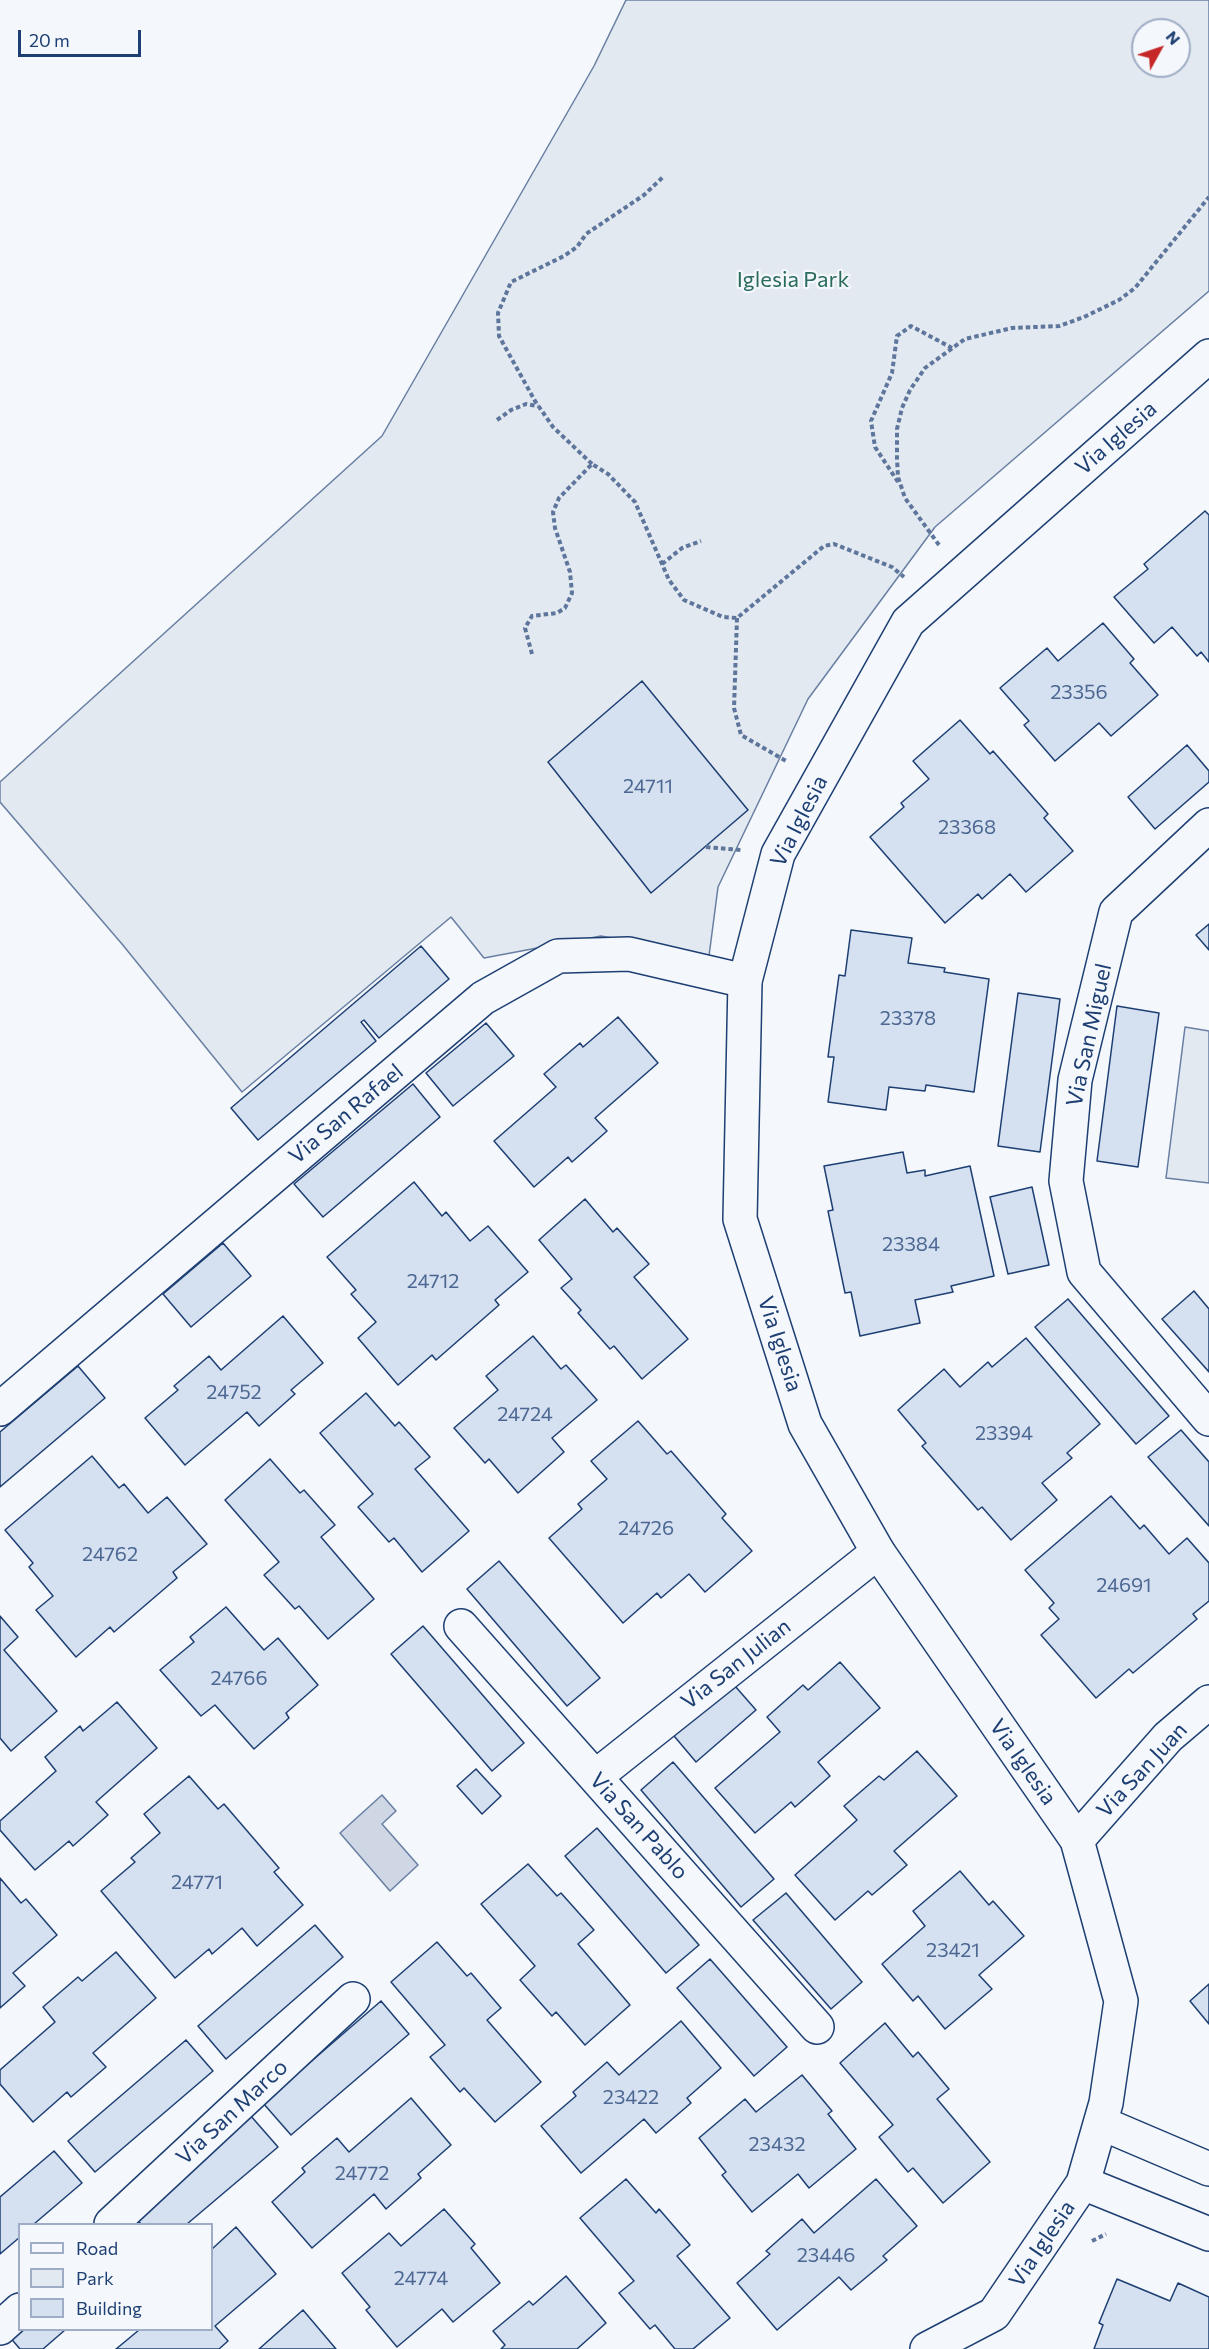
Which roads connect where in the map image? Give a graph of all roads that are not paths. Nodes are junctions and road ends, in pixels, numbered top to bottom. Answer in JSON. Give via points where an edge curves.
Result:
{"nodes":[{"id":1,"x":1209,"y":356,"type":"edge"},
{"id":2,"x":1209,"y":825,"type":"edge"},
{"id":3,"x":745,"y":981,"type":"junction"},
{"id":4,"x":0,"y":1409,"type":"edge"},
{"id":5,"x":1209,"y":1419,"type":"edge"},
{"id":6,"x":878,"y":1552,"type":"junction"},
{"id":7,"x":461,"y":1626,"type":"dead end"},
{"id":8,"x":1209,"y":1702,"type":"edge"},
{"id":9,"x":595,"y":1777,"type":"junction"},
{"id":10,"x":1077,"y":1840,"type":"junction"},
{"id":11,"x":353,"y":1999,"type":"dead end"},
{"id":12,"x":817,"y":2026,"type":"dead end"},
{"id":13,"x":1101,"y":2123,"type":"junction"},
{"id":14,"x":1209,"y":2169,"type":"edge"},
{"id":15,"x":1083,"y":2182,"type":"junction"},
{"id":16,"x":112,"y":2223,"type":"edge"},
{"id":17,"x":1209,"y":2234,"type":"edge"},
{"id":18,"x":18,"y":2312,"type":"edge"},
{"id":19,"x":0,"y":2328,"type":"edge"},
{"id":20,"x":927,"y":2349,"type":"edge"}],
"edges":[{"from":1,"to":3,"type":"street","name":"Via Iglesia","via":[[908,622],[778,854]]},
{"from":2,"to":5,"type":"street","name":"Via San Miguel","via":[[1116,912],[1075,1080],[1066,1181],[1084,1272]]},
{"from":3,"to":4,"type":"street","name":"Via San Rafael","via":[[629,954],[558,956],[483,998]]},
{"from":3,"to":6,"type":"street","name":"Via Iglesia","via":[[740,1219],[805,1424]]},
{"from":6,"to":9,"type":"street","name":"Via San Julian"},
{"from":6,"to":10,"type":"street","name":"Via Iglesia"},
{"from":7,"to":9,"type":"street","name":"Via San Pablo"},
{"from":8,"to":10,"type":"street","name":"Via San Juan","via":[[1168,1737]]},
{"from":9,"to":12,"type":"street","name":"Via San Pablo"},
{"from":10,"to":13,"type":"street","name":"Via Iglesia","via":[[1121,2001]]},
{"from":11,"to":16,"type":"street","name":"Via San Marco"},
{"from":13,"to":14,"type":"street"},
{"from":13,"to":15,"type":"street","name":"Via Iglesia"},
{"from":15,"to":17,"type":"street"},
{"from":15,"to":20,"type":"street","name":"Via Iglesia","via":[[994,2314]]},
{"from":18,"to":19,"type":"street"}]}
